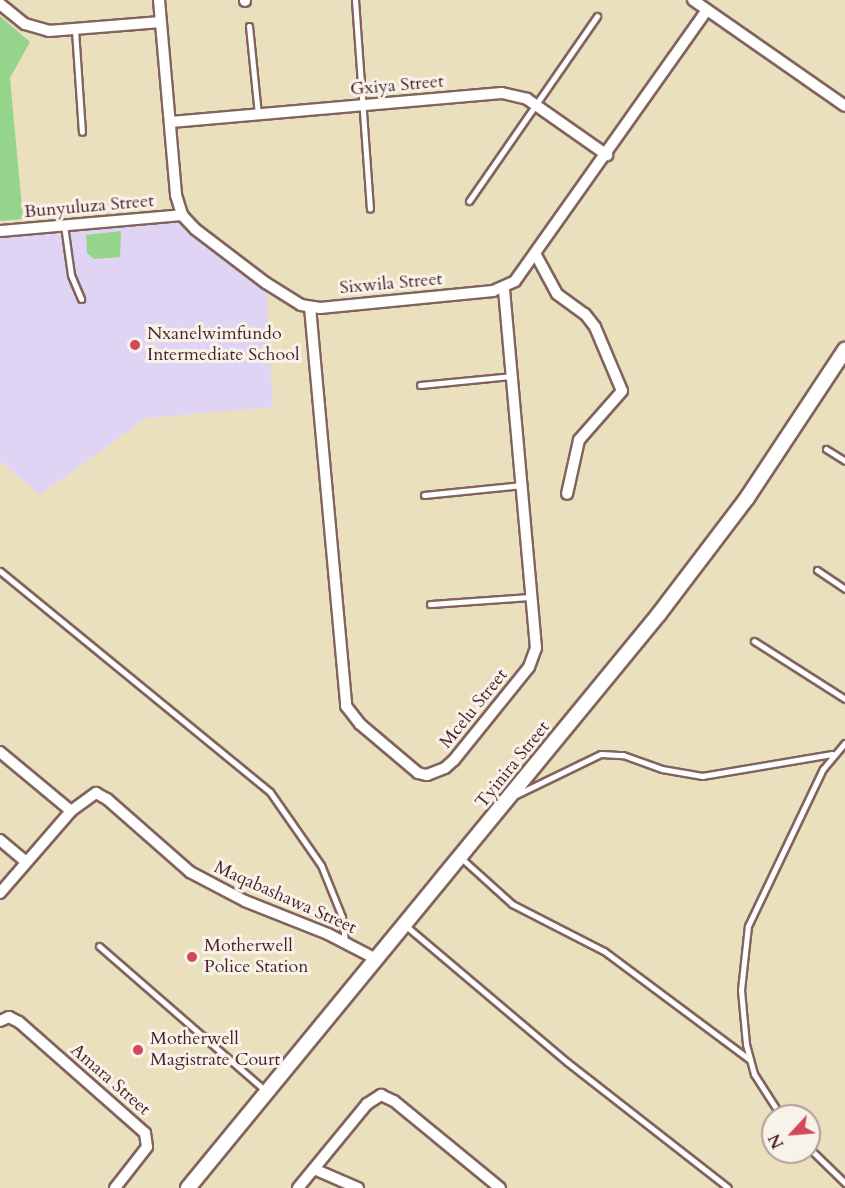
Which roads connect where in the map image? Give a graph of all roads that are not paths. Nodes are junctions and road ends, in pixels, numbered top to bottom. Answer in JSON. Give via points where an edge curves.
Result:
{"nodes":[{"id":1,"x":159,"y":0,"type":"edge"},
{"id":2,"x":355,"y":0,"type":"edge"},
{"id":3,"x":693,"y":0,"type":"edge"},
{"id":4,"x":0,"y":4,"type":"edge"},
{"id":5,"x":707,"y":10,"type":"junction"},
{"id":6,"x":597,"y":16,"type":"dead end"},
{"id":7,"x":161,"y":22,"type":"junction"},
{"id":8,"x":249,"y":26,"type":"dead end"},
{"id":9,"x":75,"y":30,"type":"junction"},
{"id":10,"x":363,"y":105,"type":"junction"},
{"id":11,"x":536,"y":105,"type":"junction"},
{"id":12,"x":845,"y":106,"type":"edge"},
{"id":13,"x":258,"y":114,"type":"junction"},
{"id":14,"x":171,"y":122,"type":"junction"},
{"id":15,"x":82,"y":132,"type":"dead end"},
{"id":16,"x":608,"y":155,"type":"junction"},
{"id":17,"x":468,"y":201,"type":"dead end"},
{"id":18,"x":370,"y":208,"type":"dead end"},
{"id":19,"x":182,"y":214,"type":"junction"},
{"id":20,"x":64,"y":225,"type":"junction"},
{"id":21,"x":0,"y":231,"type":"edge"},
{"id":22,"x":536,"y":255,"type":"junction"},
{"id":23,"x":504,"y":289,"type":"junction"},
{"id":24,"x":81,"y":299,"type":"dead end"},
{"id":25,"x":310,"y":307,"type":"junction"},
{"id":26,"x":845,"y":350,"type":"edge"},
{"id":27,"x":511,"y":376,"type":"junction"},
{"id":28,"x":420,"y":385,"type":"dead end"},
{"id":29,"x":826,"y":448,"type":"dead end"},
{"id":30,"x":845,"y":460,"type":"edge"},
{"id":31,"x":522,"y":485,"type":"junction"},
{"id":32,"x":567,"y":494,"type":"dead end"},
{"id":33,"x":424,"y":495,"type":"dead end"},
{"id":34,"x":817,"y":570,"type":"dead end"},
{"id":35,"x":0,"y":571,"type":"edge"},
{"id":36,"x":845,"y":589,"type":"edge"},
{"id":37,"x":533,"y":597,"type":"junction"},
{"id":38,"x":430,"y":604,"type":"dead end"},
{"id":39,"x":754,"y":641,"type":"dead end"},
{"id":40,"x":845,"y":699,"type":"edge"},
{"id":41,"x":845,"y":743,"type":"edge"},
{"id":42,"x":0,"y":752,"type":"edge"},
{"id":43,"x":832,"y":754,"type":"junction"},
{"id":44,"x":508,"y":799,"type":"junction"},
{"id":45,"x":71,"y":811,"type":"junction"},
{"id":46,"x":0,"y":840,"type":"edge"},
{"id":47,"x":460,"y":858,"type":"junction"},
{"id":48,"x":26,"y":862,"type":"junction"},
{"id":49,"x":0,"y":893,"type":"edge"},
{"id":50,"x":405,"y":925,"type":"junction"},
{"id":51,"x":345,"y":943,"type":"junction"},
{"id":52,"x":99,"y":946,"type":"dead end"},
{"id":53,"x":376,"y":959,"type":"junction"},
{"id":54,"x":0,"y":1021,"type":"edge"},
{"id":55,"x":749,"y":1059,"type":"junction"},
{"id":56,"x":267,"y":1092,"type":"junction"},
{"id":57,"x":772,"y":1104,"type":"edge"},
{"id":58,"x":821,"y":1160,"type":"edge"},
{"id":59,"x":314,"y":1169,"type":"junction"},
{"id":60,"x":845,"y":1183,"type":"edge"},
{"id":61,"x":114,"y":1188,"type":"edge"},
{"id":62,"x":188,"y":1188,"type":"edge"},
{"id":63,"x":298,"y":1188,"type":"edge"},
{"id":64,"x":358,"y":1188,"type":"edge"},
{"id":65,"x":500,"y":1188,"type":"edge"},
{"id":66,"x":728,"y":1188,"type":"edge"}],
"edges":[{"from":1,"to":7,"type":"street"},
{"from":2,"to":10,"type":"lane"},
{"from":3,"to":5,"type":"street"},
{"from":4,"to":9,"type":"street","via":[[36,29]]},
{"from":5,"to":12,"type":"street"},
{"from":5,"to":16,"type":"street"},
{"from":6,"to":11,"type":"lane"},
{"from":7,"to":9,"type":"street"},
{"from":7,"to":14,"type":"street"},
{"from":8,"to":13,"type":"lane"},
{"from":9,"to":15,"type":"lane"},
{"from":10,"to":11,"type":"street","name":"Gxiya Street","via":[[502,93]]},
{"from":10,"to":13,"type":"street","name":"Gxiya Street"},
{"from":10,"to":18,"type":"lane"},
{"from":11,"to":16,"type":"street","name":"Gxiya Street"},
{"from":11,"to":17,"type":"lane"},
{"from":13,"to":14,"type":"street","name":"Gxiya Street"},
{"from":14,"to":19,"type":"street","via":[[176,195]]},
{"from":16,"to":22,"type":"street"},
{"from":19,"to":20,"type":"street","name":"Bunyuluza Street"},
{"from":19,"to":25,"type":"street","via":[[195,229],[266,283]]},
{"from":20,"to":21,"type":"street","name":"Bunyuluza Street"},
{"from":20,"to":24,"type":"lane","via":[[70,275]]},
{"from":22,"to":23,"type":"street"},
{"from":22,"to":32,"type":"street","via":[[557,294],[585,314],[595,327],[622,391],[579,440]]},
{"from":23,"to":25,"type":"street","name":"Sixwila Street"},
{"from":23,"to":27,"type":"street","name":"Mcelu Street"},
{"from":25,"to":37,"type":"street","name":"Mcelu Street","via":[[345,697],[351,715],[418,773],[427,775],[445,768],[529,667],[536,648]]},
{"from":26,"to":44,"type":"street","name":"Tyinira Street","via":[[734,516]]},
{"from":27,"to":28,"type":"lane"},
{"from":27,"to":31,"type":"street","name":"Mcelu Street"},
{"from":29,"to":30,"type":"lane"},
{"from":31,"to":33,"type":"lane"},
{"from":31,"to":37,"type":"street","name":"Mcelu Street"},
{"from":34,"to":36,"type":"lane"},
{"from":35,"to":51,"type":"lane","via":[[270,792],[321,866],[342,917]]},
{"from":37,"to":38,"type":"lane"},
{"from":39,"to":40,"type":"lane"},
{"from":41,"to":43,"type":"lane"},
{"from":42,"to":45,"type":"street"},
{"from":43,"to":44,"type":"lane","via":[[702,776],[662,769],[623,755],[602,754]]},
{"from":43,"to":55,"type":"lane","via":[[748,926],[741,990]]},
{"from":44,"to":47,"type":"street","name":"Tyinira Street"},
{"from":45,"to":48,"type":"street","name":"Maqabashawa Street"},
{"from":45,"to":51,"type":"street","name":"Maqabashawa Street","via":[[89,795],[101,795],[190,872],[245,901]]},
{"from":46,"to":48,"type":"street"},
{"from":47,"to":50,"type":"street","name":"Tyinira Street"},
{"from":47,"to":55,"type":"lane","via":[[512,904],[604,951]]},
{"from":48,"to":49,"type":"street","name":"Maqabashawa Street"},
{"from":50,"to":53,"type":"street","name":"Tyinira Street"},
{"from":50,"to":66,"type":"lane","via":[[567,1062]]},
{"from":51,"to":53,"type":"street","name":"Maqabashawa Street"},
{"from":52,"to":56,"type":"lane"},
{"from":53,"to":56,"type":"street","name":"Tyinira Street"},
{"from":54,"to":61,"type":"street","name":"Amara Street","via":[[9,1017],[19,1022],[145,1133],[147,1147]]},
{"from":55,"to":57,"type":"lane"},
{"from":56,"to":62,"type":"street","name":"Tyinira Street"},
{"from":58,"to":60,"type":"lane"},
{"from":59,"to":63,"type":"street"},
{"from":59,"to":64,"type":"street"},
{"from":59,"to":65,"type":"street","via":[[367,1104],[381,1095],[394,1101]]}]}
